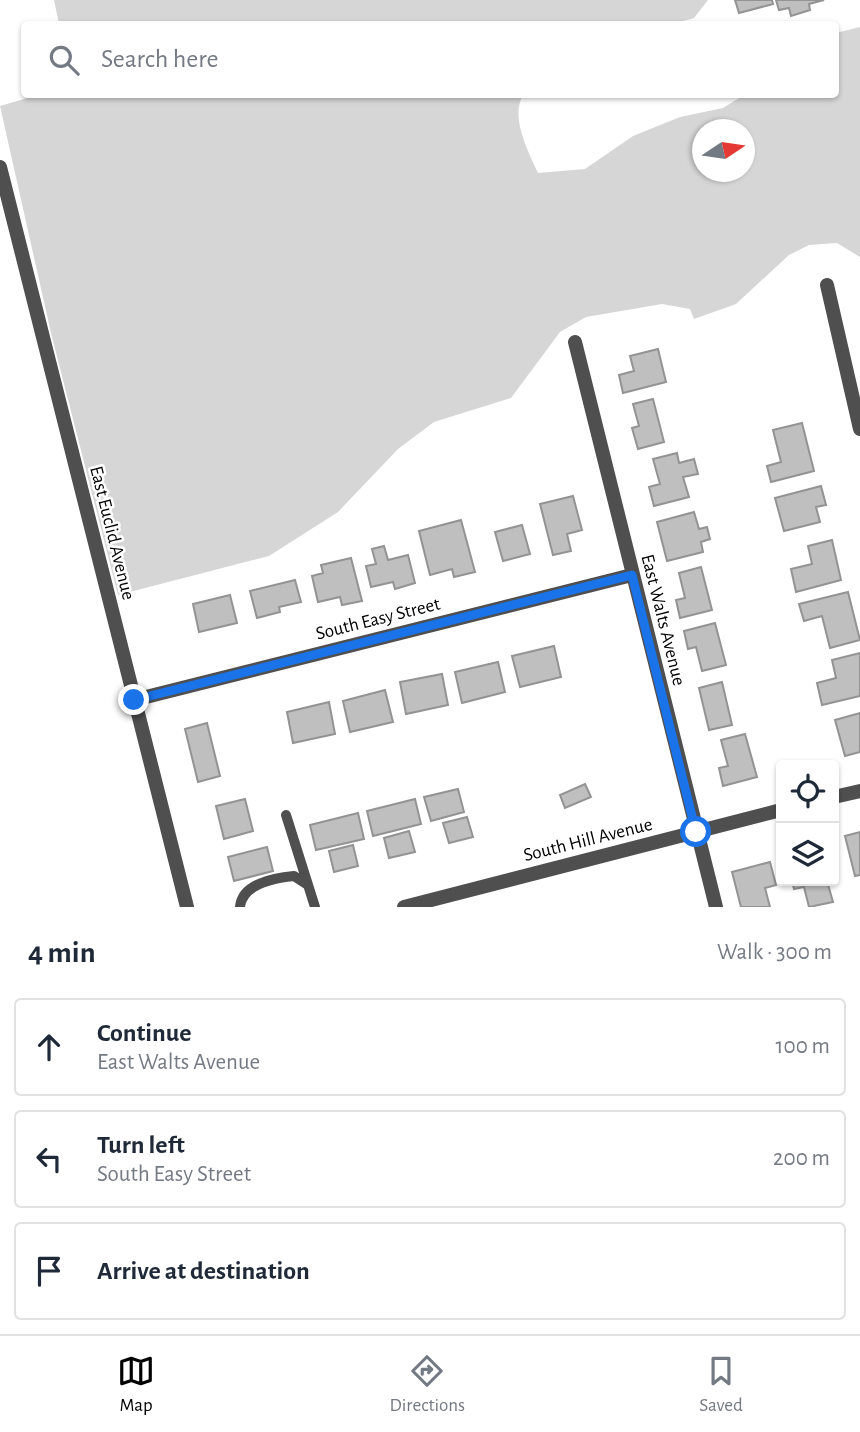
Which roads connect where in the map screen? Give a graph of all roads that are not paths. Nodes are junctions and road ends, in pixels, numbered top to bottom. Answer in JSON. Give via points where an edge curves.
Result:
{"nodes":[{"id":1,"x":0,"y":167,"type":"edge"},
{"id":2,"x":827,"y":285,"type":"dead end"},
{"id":3,"x":575,"y":342,"type":"dead end"},
{"id":4,"x":860,"y":429,"type":"edge"},
{"id":5,"x":632,"y":575,"type":"junction"},
{"id":6,"x":134,"y":700,"type":"junction"},
{"id":7,"x":860,"y":791,"type":"edge"},
{"id":8,"x":839,"y":796,"type":"edge"},
{"id":9,"x":776,"y":811,"type":"edge"},
{"id":10,"x":286,"y":815,"type":"dead end"},
{"id":11,"x":696,"y":832,"type":"junction"},
{"id":12,"x":309,"y":885,"type":"junction"},
{"id":13,"x":187,"y":907,"type":"edge"},
{"id":14,"x":240,"y":907,"type":"edge"},
{"id":15,"x":315,"y":907,"type":"edge"},
{"id":16,"x":404,"y":907,"type":"edge"},
{"id":17,"x":716,"y":907,"type":"edge"}],
"edges":[{"from":1,"to":6,"type":"street","name":"East Euclid Avenue"},
{"from":2,"to":4,"type":"street"},
{"from":3,"to":5,"type":"street","name":"East Walts Avenue"},
{"from":5,"to":6,"type":"street","name":"South Easy Street"},
{"from":5,"to":11,"type":"street","name":"East Walts Avenue"},
{"from":6,"to":13,"type":"street","name":"East Euclid Avenue"},
{"from":7,"to":8,"type":"street"},
{"from":9,"to":11,"type":"street","name":"South Hill Avenue"},
{"from":10,"to":12,"type":"lane"},
{"from":11,"to":16,"type":"street","name":"South Hill Avenue"},
{"from":11,"to":17,"type":"street","name":"East Walts Avenue"},
{"from":12,"to":14,"type":"lane","via":[[294,876],[272,880],[250,889]]},
{"from":12,"to":15,"type":"lane"}]}
